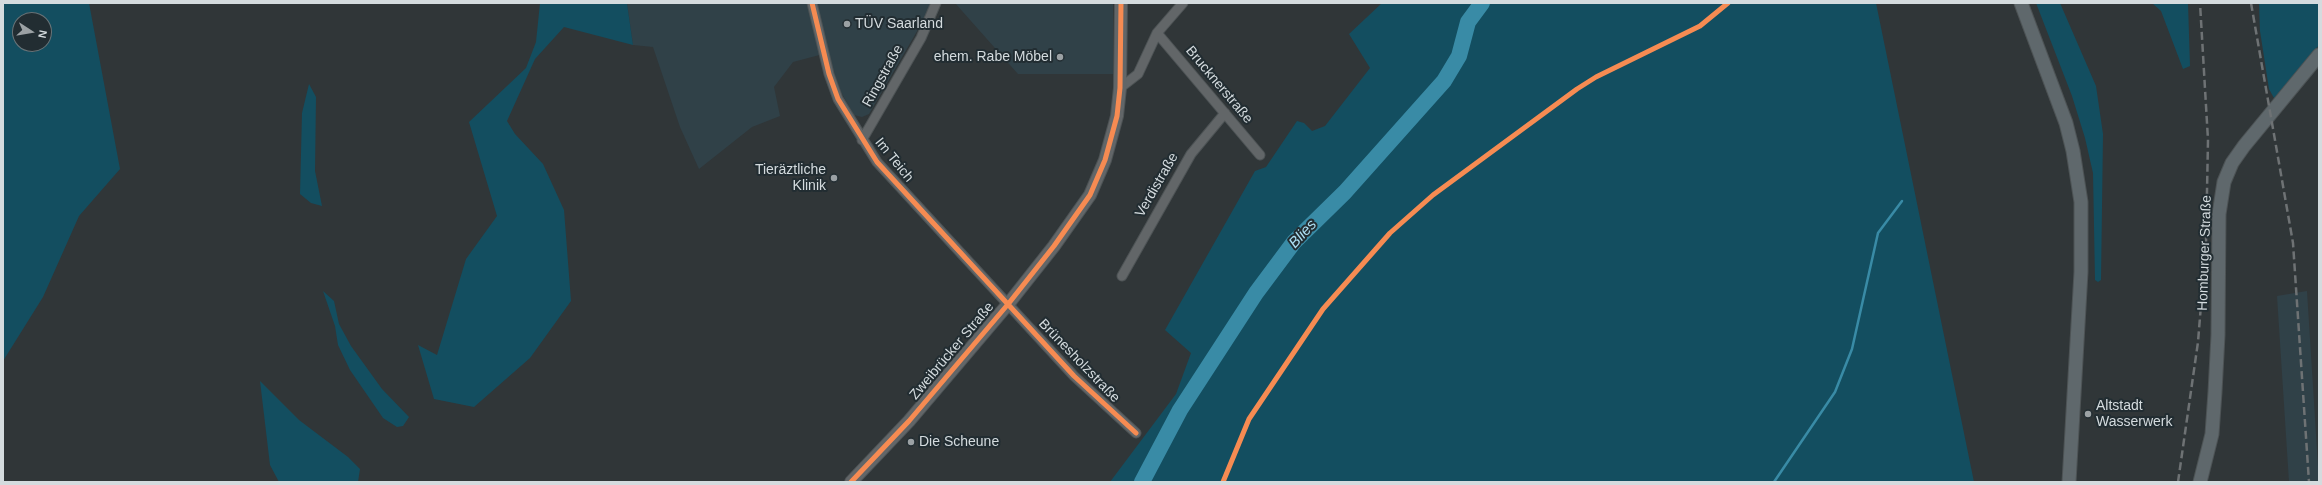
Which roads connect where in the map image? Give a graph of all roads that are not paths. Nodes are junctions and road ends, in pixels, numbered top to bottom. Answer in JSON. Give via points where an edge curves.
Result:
{"nodes":[{"id":1,"x":812,"y":3,"type":"edge"},
{"id":2,"x":936,"y":3,"type":"edge"},
{"id":3,"x":1121,"y":3,"type":"edge"},
{"id":4,"x":1183,"y":3,"type":"edge"},
{"id":5,"x":2021,"y":3,"type":"edge"},
{"id":6,"x":1157,"y":33,"type":"junction"},
{"id":7,"x":2319,"y":55,"type":"edge"},
{"id":8,"x":1120,"y":88,"type":"junction"},
{"id":9,"x":1225,"y":114,"type":"junction"},
{"id":10,"x":862,"y":140,"type":"junction"},
{"id":11,"x":1260,"y":155,"type":"dead end"},
{"id":12,"x":1122,"y":276,"type":"dead end"},
{"id":13,"x":1008,"y":302,"type":"junction"},
{"id":14,"x":1136,"y":433,"type":"dead end"},
{"id":15,"x":851,"y":482,"type":"edge"},
{"id":16,"x":2069,"y":482,"type":"edge"},
{"id":17,"x":2200,"y":482,"type":"edge"}],
"edges":[{"from":1,"to":10,"type":"street","name":"Im Teich","via":[[829,74],[838,99]]},
{"from":2,"to":10,"type":"street","name":"Ringstraße","via":[[921,38]]},
{"from":3,"to":8,"type":"street","name":"Zweibrücker Straße"},
{"from":4,"to":6,"type":"street"},
{"from":5,"to":16,"type":"main road","via":[[2066,123],[2078,179],[2082,240]]},
{"from":6,"to":8,"type":"street","via":[[1138,74]]},
{"from":6,"to":9,"type":"street","name":"Brucknerstraße"},
{"from":7,"to":17,"type":"main road","name":"Homburger Straße","via":[[2244,146],[2232,163],[2224,182],[2219,214],[2218,335],[2212,434]]},
{"from":8,"to":13,"type":"street","name":"Zweibrücker Straße","via":[[1112,138],[1090,195],[1054,246]]},
{"from":9,"to":11,"type":"street","name":"Brucknerstraße"},
{"from":9,"to":12,"type":"street","name":"Verdistraße","via":[[1192,154]]},
{"from":10,"to":13,"type":"street","name":"Im Teich","via":[[900,188]]},
{"from":13,"to":14,"type":"street","name":"Brünesholzstraße","via":[[1074,376]]},
{"from":13,"to":15,"type":"street","name":"Zweibrücker Straße","via":[[934,392]]}]}
